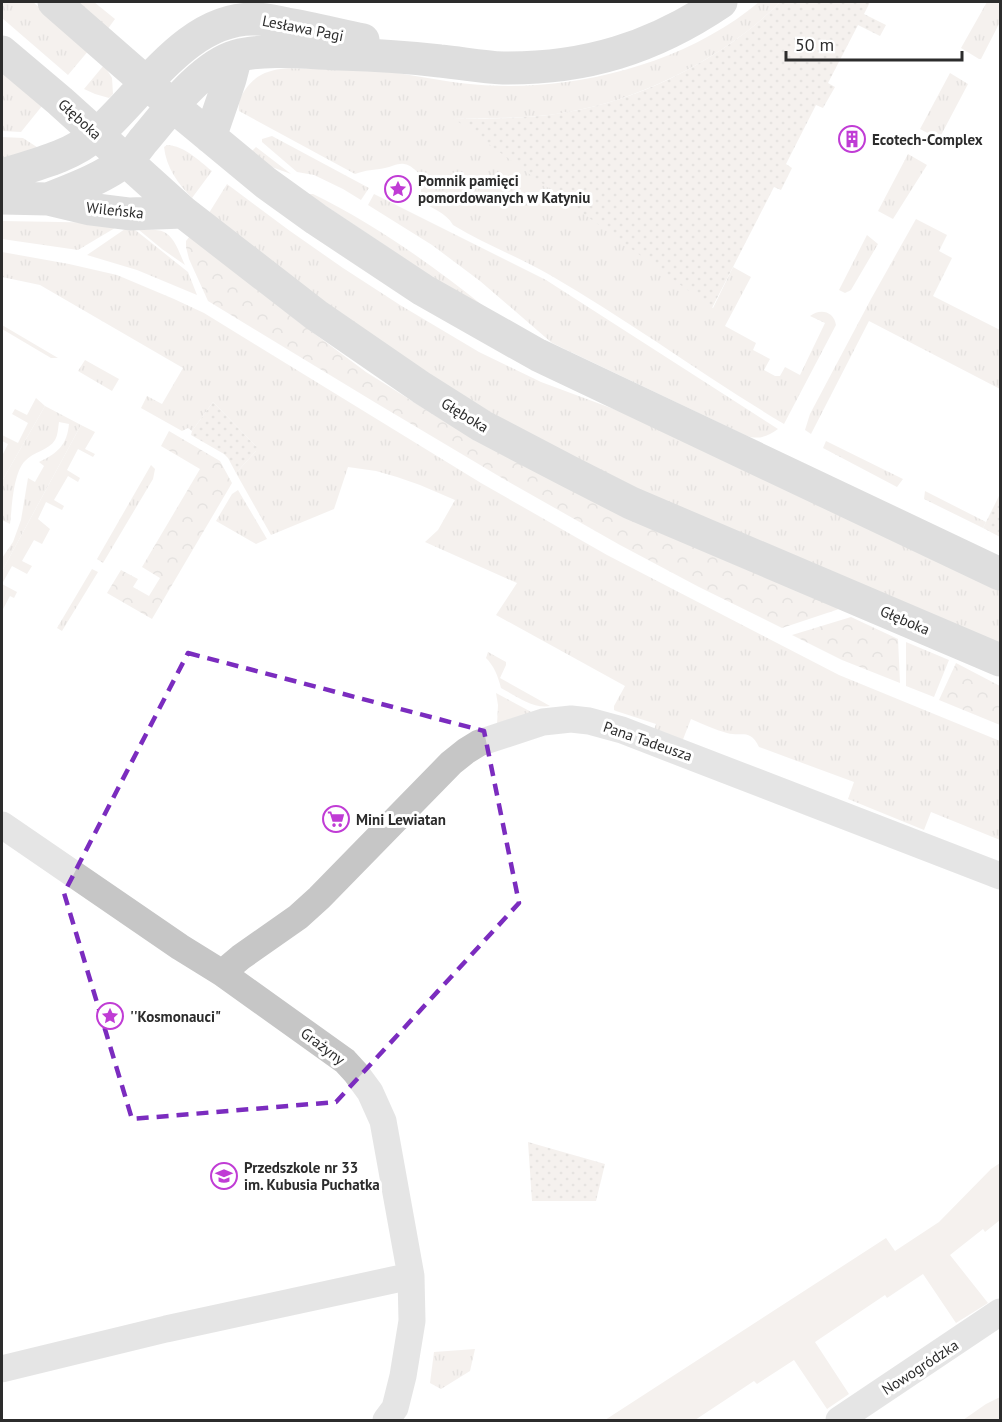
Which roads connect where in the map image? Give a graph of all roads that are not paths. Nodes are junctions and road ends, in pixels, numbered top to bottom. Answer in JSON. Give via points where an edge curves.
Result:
{"nodes":[{"id":1,"x":54,"y":2,"type":"edge"},
{"id":2,"x":721,"y":2,"type":"edge"},
{"id":3,"x":2,"y":52,"type":"edge"},
{"id":4,"x":236,"y":56,"type":"junction"},
{"id":5,"x":440,"y":61,"type":"junction"},
{"id":6,"x":147,"y":82,"type":"junction"},
{"id":7,"x":173,"y":106,"type":"junction"},
{"id":8,"x":97,"y":134,"type":"junction"},
{"id":9,"x":210,"y":137,"type":"junction"},
{"id":10,"x":126,"y":161,"type":"junction"},
{"id":11,"x":2,"y":175,"type":"edge"},
{"id":12,"x":2,"y":198,"type":"edge"},
{"id":13,"x":48,"y":199,"type":"junction"},
{"id":14,"x":183,"y":212,"type":"junction"},
{"id":15,"x":1000,"y":574,"type":"edge"},
{"id":16,"x":1000,"y":660,"type":"edge"},
{"id":17,"x":2,"y":825,"type":"edge"},
{"id":18,"x":1000,"y":876,"type":"edge"},
{"id":19,"x":222,"y":973,"type":"junction"},
{"id":20,"x":411,"y":1276,"type":"junction"},
{"id":21,"x":1000,"y":1312,"type":"edge"},
{"id":22,"x":2,"y":1369,"type":"edge"},
{"id":23,"x":392,"y":1416,"type":"edge"},
{"id":24,"x":839,"y":1420,"type":"edge"}],
"edges":[{"from":1,"to":6,"type":"street"},
{"from":2,"to":5,"type":"street","name":"Lesława Pagi","via":[[652,40],[592,60],[511,68]]},
{"from":3,"to":8,"type":"street","name":"Głęboka"},
{"from":4,"to":5,"type":"street","name":"Lesława Pagi","via":[[290,52]]},
{"from":4,"to":7,"type":"street","name":"Lesława Pagi","via":[[210,69]]},
{"from":4,"to":9,"type":"street"},
{"from":5,"to":6,"type":"street","name":"Lesława Pagi","via":[[294,25],[240,20],[215,27],[187,44]]},
{"from":6,"to":7,"type":"street"},
{"from":6,"to":8,"type":"street","name":"Lesława Pagi"},
{"from":7,"to":8,"type":"street"},
{"from":7,"to":9,"type":"street"},
{"from":7,"to":10,"type":"street","name":"Lesława Pagi"},
{"from":8,"to":10,"type":"street","name":"Głęboka"},
{"from":8,"to":11,"type":"street","via":[[65,154]]},
{"from":9,"to":15,"type":"street","via":[[316,219],[423,290],[501,335]]},
{"from":10,"to":13,"type":"street","name":"Wileńska","via":[[94,180]]},
{"from":10,"to":14,"type":"street","name":"Głęboka"},
{"from":12,"to":13,"type":"street","name":"Wileńska"},
{"from":13,"to":14,"type":"street","name":"Wileńska","via":[[130,214]]},
{"from":14,"to":16,"type":"street","name":"Głęboka","via":[[333,327],[482,426],[632,503]]},
{"from":17,"to":19,"type":"street","name":"Grażyny"},
{"from":18,"to":19,"type":"street","name":"Pana Tadeusza","via":[[622,730],[570,719],[543,722],[466,751],[319,898]]},
{"from":19,"to":20,"type":"street","name":"Grażyny","via":[[345,1061],[370,1092],[383,1121]]},
{"from":20,"to":22,"type":"street"},
{"from":20,"to":23,"type":"street","name":"Grażyny","via":[[412,1321]]},
{"from":21,"to":24,"type":"street","name":"Nowogródzka"}]}
